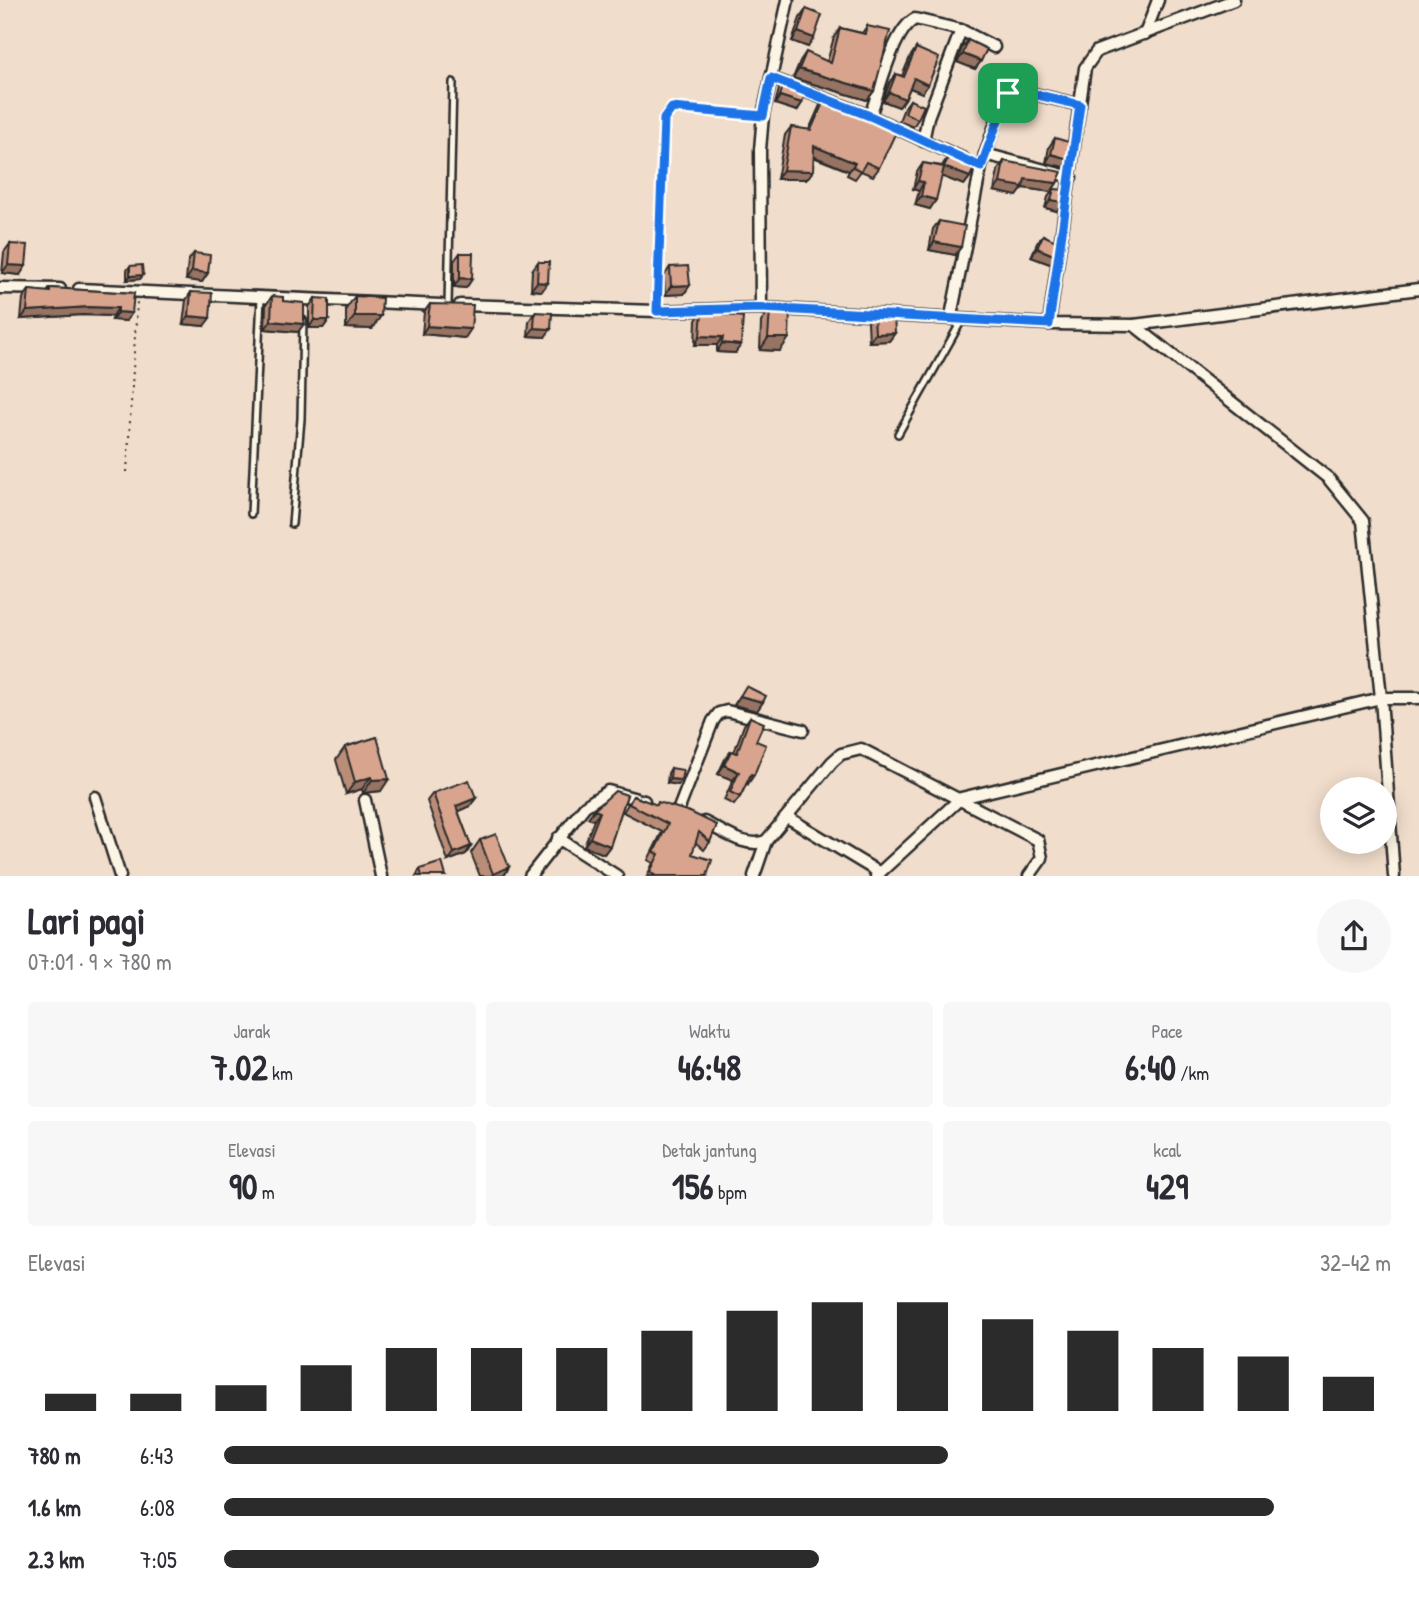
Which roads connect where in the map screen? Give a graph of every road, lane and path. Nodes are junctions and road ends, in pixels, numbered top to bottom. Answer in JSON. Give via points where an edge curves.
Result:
{"nodes":[{"id":1,"x":788,"y":0,"type":"edge"},
{"id":2,"x":1158,"y":0,"type":"edge"},
{"id":3,"x":1234,"y":0,"type":"edge"},
{"id":4,"x":961,"y":30,"type":"junction"},
{"id":5,"x":1145,"y":34,"type":"junction"},
{"id":6,"x":994,"y":47,"type":"dead end"},
{"id":7,"x":771,"y":78,"type":"junction"},
{"id":8,"x":453,"y":82,"type":"dead end"},
{"id":9,"x":1080,"y":105,"type":"junction"},
{"id":10,"x":763,"y":116,"type":"junction"},
{"id":11,"x":870,"y":116,"type":"junction"},
{"id":12,"x":923,"y":141,"type":"junction"},
{"id":13,"x":985,"y":154,"type":"junction"},
{"id":14,"x":981,"y":167,"type":"junction"},
{"id":15,"x":1071,"y":177,"type":"junction"},
{"id":16,"x":0,"y":288,"type":"edge"},
{"id":17,"x":1419,"y":289,"type":"edge"},
{"id":18,"x":137,"y":290,"type":"junction"},
{"id":19,"x":261,"y":297,"type":"junction"},
{"id":20,"x":304,"y":299,"type":"junction"},
{"id":21,"x":448,"y":305,"type":"junction"},
{"id":22,"x":761,"y":308,"type":"junction"},
{"id":23,"x":657,"y":311,"type":"junction"},
{"id":24,"x":951,"y":316,"type":"junction"},
{"id":25,"x":964,"y":317,"type":"junction"},
{"id":26,"x":1049,"y":324,"type":"junction"},
{"id":27,"x":1135,"y":325,"type":"junction"},
{"id":28,"x":898,"y":434,"type":"dead end"},
{"id":29,"x":127,"y":472,"type":"dead end"},
{"id":30,"x":251,"y":514,"type":"dead end"},
{"id":31,"x":292,"y":524,"type":"dead end"},
{"id":32,"x":1381,"y":698,"type":"junction"},
{"id":33,"x":1419,"y":698,"type":"edge"},
{"id":34,"x":803,"y":730,"type":"dead end"},
{"id":35,"x":95,"y":797,"type":"dead end"},
{"id":36,"x":961,"y":798,"type":"junction"},
{"id":37,"x":365,"y":800,"type":"dead end"},
{"id":38,"x":654,"y":804,"type":"edge"},
{"id":39,"x":666,"y":808,"type":"edge"},
{"id":40,"x":787,"y":817,"type":"junction"},
{"id":41,"x":699,"y":819,"type":"edge"},
{"id":42,"x":558,"y":838,"type":"junction"},
{"id":43,"x":766,"y":841,"type":"junction"},
{"id":44,"x":878,"y":874,"type":"edge"},
{"id":45,"x":120,"y":876,"type":"edge"},
{"id":46,"x":381,"y":876,"type":"edge"},
{"id":47,"x":530,"y":876,"type":"edge"},
{"id":48,"x":617,"y":876,"type":"edge"},
{"id":49,"x":754,"y":876,"type":"edge"},
{"id":50,"x":1029,"y":876,"type":"edge"},
{"id":51,"x":1394,"y":876,"type":"edge"}],
"edges":[{"from":1,"to":7,"type":"street"},
{"from":2,"to":5,"type":"street"},
{"from":3,"to":5,"type":"street"},
{"from":4,"to":6,"type":"street"},
{"from":4,"to":11,"type":"street","via":[[915,19],[909,22]]},
{"from":4,"to":12,"type":"street"},
{"from":5,"to":9,"type":"street","via":[[1097,51],[1090,58]]},
{"from":7,"to":10,"type":"street"},
{"from":7,"to":11,"type":"street"},
{"from":8,"to":21,"type":"lane"},
{"from":9,"to":13,"type":"street","via":[[1026,92],[1008,93]]},
{"from":9,"to":15,"type":"street"},
{"from":10,"to":22,"type":"street"},
{"from":10,"to":23,"type":"path","via":[[672,108],[667,112]]},
{"from":11,"to":12,"type":"street"},
{"from":12,"to":14,"type":"street"},
{"from":13,"to":14,"type":"street"},
{"from":13,"to":15,"type":"street"},
{"from":14,"to":24,"type":"street"},
{"from":15,"to":26,"type":"street"},
{"from":16,"to":18,"type":"street"},
{"from":17,"to":27,"type":"street"},
{"from":18,"to":19,"type":"street"},
{"from":18,"to":29,"type":"path"},
{"from":19,"to":20,"type":"street"},
{"from":19,"to":30,"type":"lane"},
{"from":20,"to":21,"type":"street"},
{"from":20,"to":31,"type":"lane"},
{"from":21,"to":23,"type":"street"},
{"from":22,"to":23,"type":"street"},
{"from":22,"to":24,"type":"street"},
{"from":24,"to":25,"type":"street"},
{"from":25,"to":26,"type":"street"},
{"from":25,"to":28,"type":"lane"},
{"from":26,"to":27,"type":"street"},
{"from":27,"to":32,"type":"street","via":[[1328,478],[1365,526]]},
{"from":32,"to":33,"type":"street"},
{"from":32,"to":36,"type":"street"},
{"from":32,"to":51,"type":"street"},
{"from":34,"to":39,"type":"street","via":[[727,711],[719,713],[682,812]]},
{"from":35,"to":45,"type":"street"},
{"from":36,"to":40,"type":"street","via":[[861,749],[851,749],[832,762]]},
{"from":36,"to":44,"type":"street"},
{"from":36,"to":50,"type":"street","via":[[1038,840],[1042,858]]},
{"from":37,"to":46,"type":"street"},
{"from":38,"to":42,"type":"street","via":[[608,791],[585,806]]},
{"from":40,"to":43,"type":"street"},
{"from":40,"to":44,"type":"street"},
{"from":41,"to":43,"type":"street","via":[[745,842],[757,845]]},
{"from":42,"to":47,"type":"street"},
{"from":42,"to":48,"type":"street"},
{"from":43,"to":49,"type":"street"}]}
